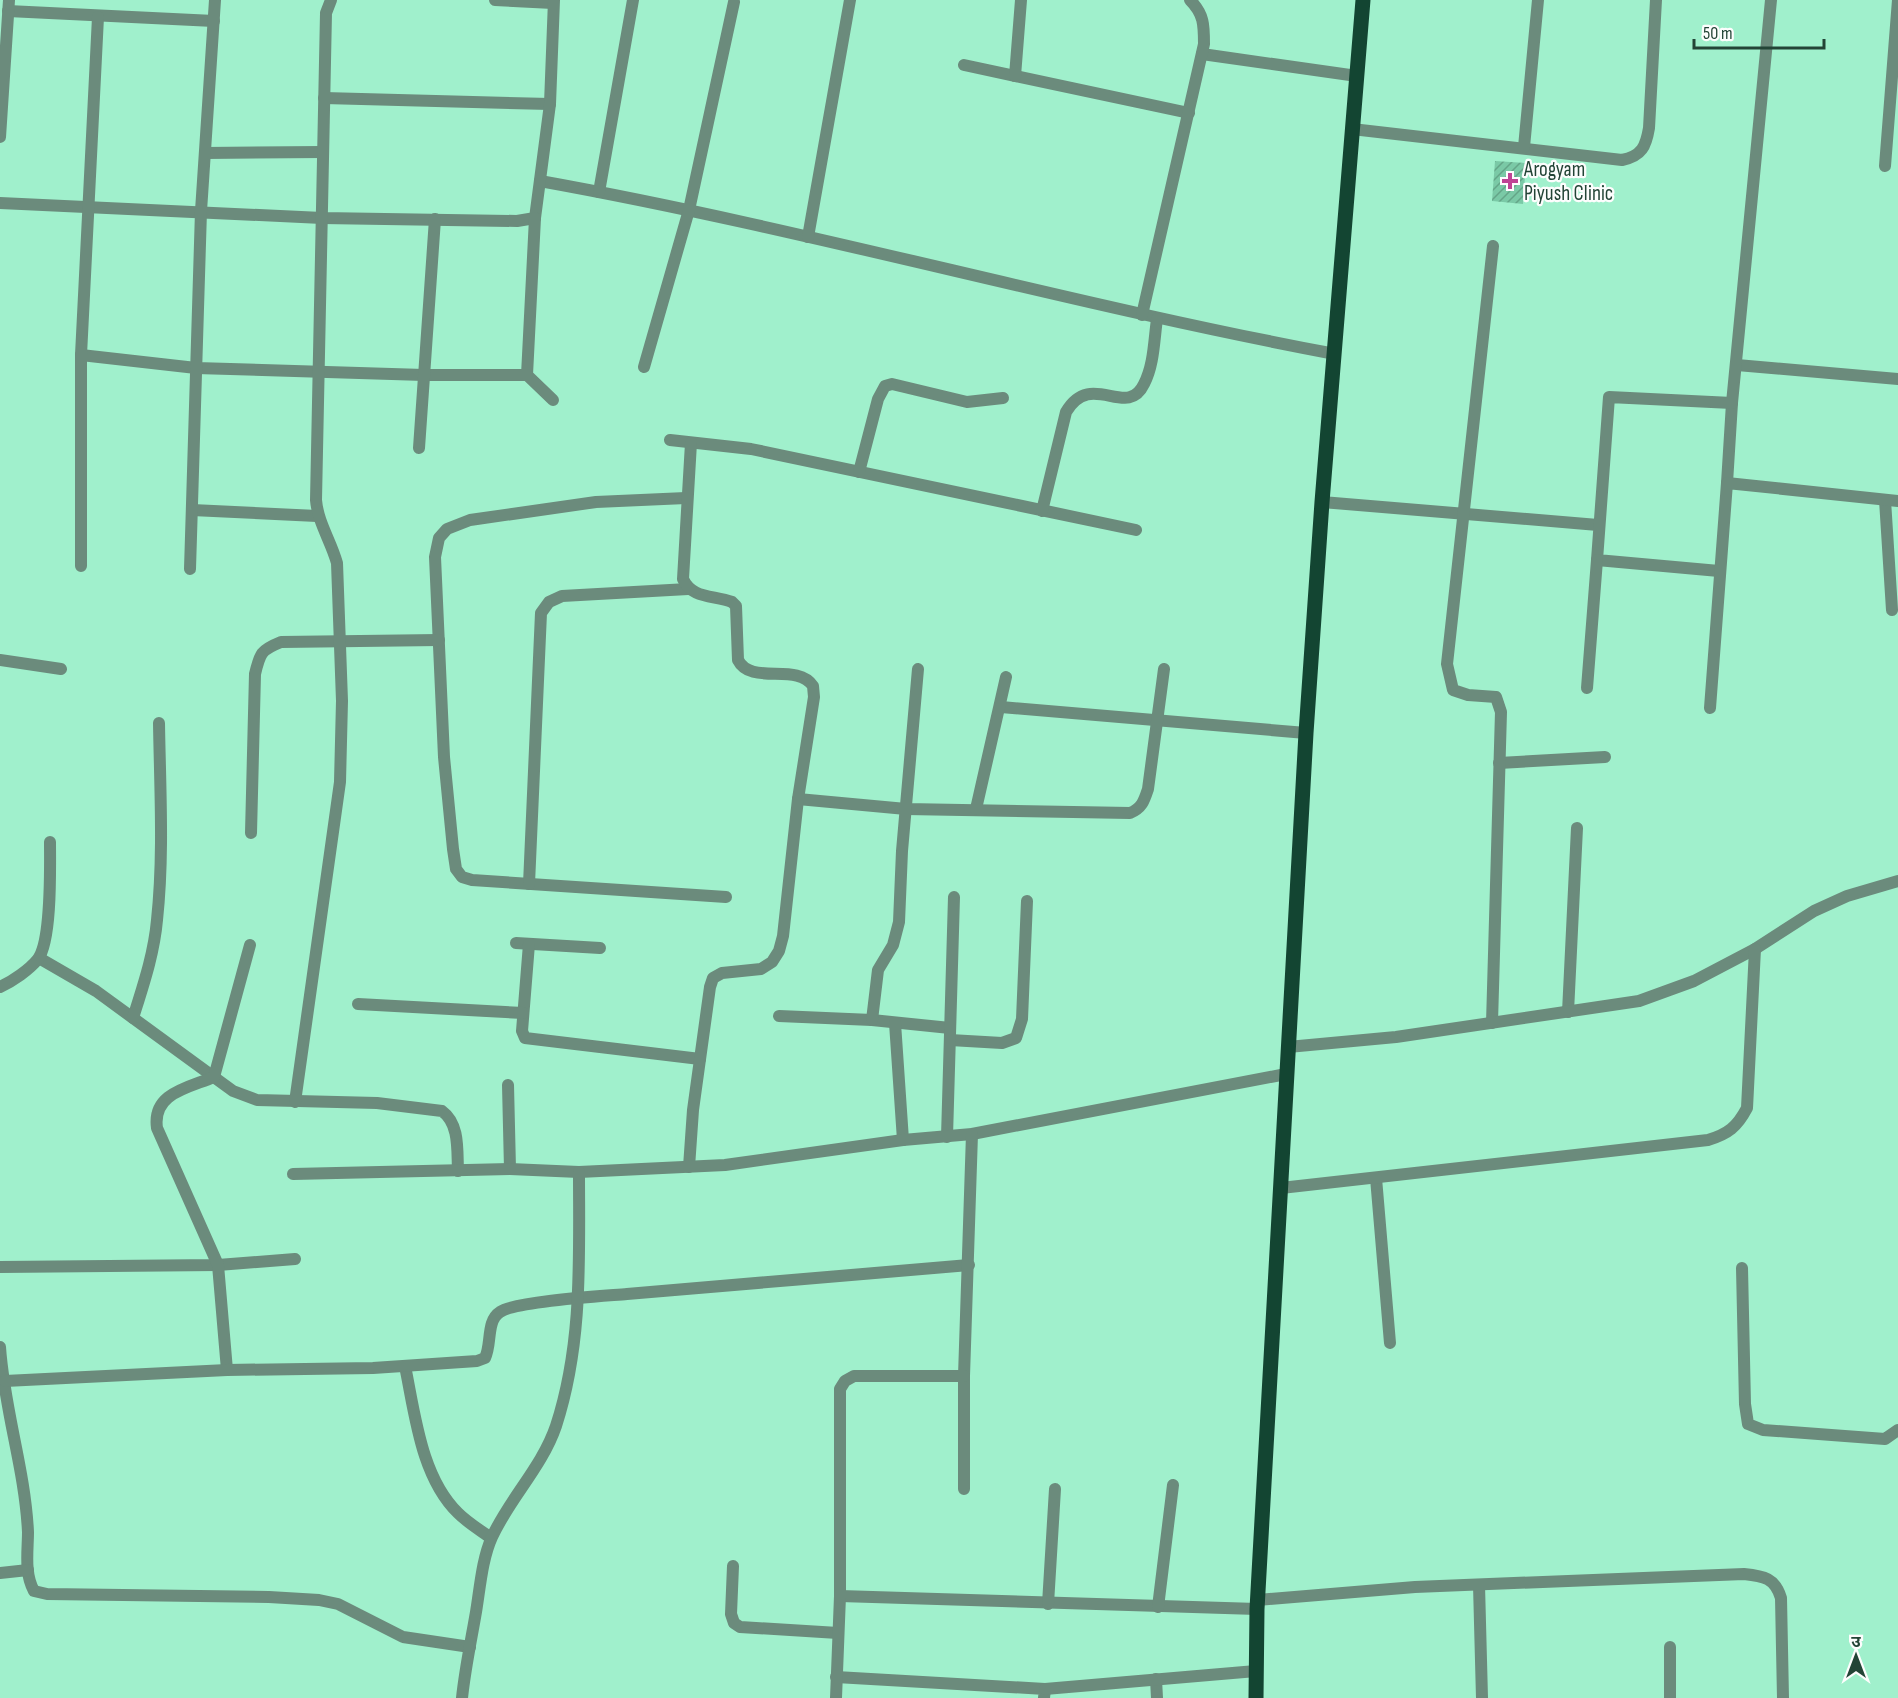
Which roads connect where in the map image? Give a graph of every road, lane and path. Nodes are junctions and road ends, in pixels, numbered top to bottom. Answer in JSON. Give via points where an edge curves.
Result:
{"nodes":[{"id":1,"x":215,"y":0,"type":"edge"},
{"id":2,"x":331,"y":0,"type":"edge"},
{"id":3,"x":495,"y":0,"type":"edge"},
{"id":4,"x":633,"y":0,"type":"edge"},
{"id":5,"x":850,"y":0,"type":"edge"},
{"id":6,"x":1021,"y":0,"type":"edge"},
{"id":7,"x":1190,"y":0,"type":"edge"},
{"id":8,"x":1363,"y":0,"type":"edge"},
{"id":9,"x":1538,"y":0,"type":"edge"},
{"id":10,"x":1656,"y":0,"type":"edge"},
{"id":11,"x":1771,"y":0,"type":"edge"},
{"id":12,"x":1898,"y":0,"type":"edge"},
{"id":13,"x":554,"y":2,"type":"edge"},
{"id":14,"x":734,"y":2,"type":"dead end"},
{"id":15,"x":8,"y":6,"type":"edge"},
{"id":16,"x":98,"y":17,"type":"junction"},
{"id":17,"x":214,"y":21,"type":"junction"},
{"id":18,"x":1202,"y":54,"type":"junction"},
{"id":19,"x":964,"y":65,"type":"dead end"},
{"id":20,"x":1015,"y":76,"type":"junction"},
{"id":21,"x":1357,"y":76,"type":"junction"},
{"id":22,"x":324,"y":98,"type":"junction"},
{"id":23,"x":550,"y":104,"type":"junction"},
{"id":24,"x":1189,"y":113,"type":"junction"},
{"id":25,"x":1352,"y":129,"type":"junction"},
{"id":26,"x":0,"y":137,"type":"edge"},
{"id":27,"x":1524,"y":147,"type":"junction"},
{"id":28,"x":323,"y":152,"type":"junction"},
{"id":29,"x":205,"y":153,"type":"junction"},
{"id":30,"x":1885,"y":166,"type":"dead end"},
{"id":31,"x":540,"y":181,"type":"junction"},
{"id":32,"x":599,"y":192,"type":"junction"},
{"id":33,"x":0,"y":203,"type":"edge"},
{"id":34,"x":90,"y":207,"type":"junction"},
{"id":35,"x":689,"y":210,"type":"junction"},
{"id":36,"x":201,"y":211,"type":"junction"},
{"id":37,"x":322,"y":218,"type":"junction"},
{"id":38,"x":536,"y":218,"type":"junction"},
{"id":39,"x":435,"y":219,"type":"junction"},
{"id":40,"x":808,"y":237,"type":"junction"},
{"id":41,"x":1493,"y":246,"type":"dead end"},
{"id":42,"x":1142,"y":315,"type":"junction"},
{"id":43,"x":1157,"y":319,"type":"junction"},
{"id":44,"x":1335,"y":354,"type":"junction"},
{"id":45,"x":81,"y":355,"type":"junction"},
{"id":46,"x":1737,"y":365,"type":"junction"},
{"id":47,"x":644,"y":367,"type":"dead end"},
{"id":48,"x":196,"y":368,"type":"junction"},
{"id":49,"x":318,"y":372,"type":"junction"},
{"id":50,"x":424,"y":375,"type":"junction"},
{"id":51,"x":526,"y":375,"type":"junction"},
{"id":52,"x":1898,"y":379,"type":"edge"},
{"id":53,"x":1003,"y":398,"type":"dead end"},
{"id":54,"x":554,"y":400,"type":"dead end"},
{"id":55,"x":1732,"y":403,"type":"junction"},
{"id":56,"x":670,"y":440,"type":"dead end"},
{"id":57,"x":691,"y":443,"type":"junction"},
{"id":58,"x":419,"y":448,"type":"dead end"},
{"id":59,"x":858,"y":472,"type":"junction"},
{"id":60,"x":1727,"y":483,"type":"junction"},
{"id":61,"x":686,"y":498,"type":"junction"},
{"id":62,"x":1885,"y":500,"type":"junction"},
{"id":63,"x":1898,"y":501,"type":"edge"},
{"id":64,"x":1322,"y":502,"type":"junction"},
{"id":65,"x":192,"y":510,"type":"junction"},
{"id":66,"x":1042,"y":511,"type":"junction"},
{"id":67,"x":1462,"y":512,"type":"junction"},
{"id":68,"x":317,"y":516,"type":"junction"},
{"id":69,"x":1598,"y":525,"type":"junction"},
{"id":70,"x":1136,"y":530,"type":"dead end"},
{"id":71,"x":1597,"y":560,"type":"junction"},
{"id":72,"x":81,"y":566,"type":"dead end"},
{"id":73,"x":190,"y":569,"type":"dead end"},
{"id":74,"x":1719,"y":571,"type":"junction"},
{"id":75,"x":688,"y":590,"type":"junction"},
{"id":76,"x":1892,"y":610,"type":"dead end"},
{"id":77,"x":340,"y":640,"type":"junction"},
{"id":78,"x":439,"y":640,"type":"junction"},
{"id":79,"x":0,"y":660,"type":"edge"},
{"id":80,"x":61,"y":669,"type":"dead end"},
{"id":81,"x":918,"y":669,"type":"dead end"},
{"id":82,"x":1164,"y":669,"type":"dead end"},
{"id":83,"x":1006,"y":677,"type":"dead end"},
{"id":84,"x":1587,"y":688,"type":"dead end"},
{"id":85,"x":1001,"y":707,"type":"junction"},
{"id":86,"x":1710,"y":708,"type":"dead end"},
{"id":87,"x":1156,"y":721,"type":"junction"},
{"id":88,"x":159,"y":723,"type":"dead end"},
{"id":89,"x":1306,"y":733,"type":"junction"},
{"id":90,"x":1605,"y":757,"type":"dead end"},
{"id":91,"x":1499,"y":763,"type":"junction"},
{"id":92,"x":798,"y":799,"type":"junction"},
{"id":93,"x":906,"y":809,"type":"junction"},
{"id":94,"x":976,"y":809,"type":"junction"},
{"id":95,"x":1578,"y":828,"type":"dead end"},
{"id":96,"x":251,"y":833,"type":"dead end"},
{"id":97,"x":50,"y":842,"type":"dead end"},
{"id":98,"x":1898,"y":881,"type":"edge"},
{"id":99,"x":529,"y":884,"type":"junction"},
{"id":100,"x":726,"y":897,"type":"dead end"},
{"id":101,"x":954,"y":897,"type":"dead end"},
{"id":102,"x":1027,"y":901,"type":"dead end"},
{"id":103,"x":250,"y":945,"type":"dead end"},
{"id":104,"x":600,"y":948,"type":"dead end"},
{"id":105,"x":1755,"y":949,"type":"junction"},
{"id":106,"x":39,"y":958,"type":"junction"},
{"id":107,"x":0,"y":987,"type":"edge"},
{"id":108,"x":358,"y":1004,"type":"dead end"},
{"id":109,"x":1568,"y":1012,"type":"junction"},
{"id":110,"x":523,"y":1013,"type":"junction"},
{"id":111,"x":779,"y":1016,"type":"dead end"},
{"id":112,"x":133,"y":1018,"type":"junction"},
{"id":113,"x":872,"y":1020,"type":"junction"},
{"id":114,"x":895,"y":1023,"type":"junction"},
{"id":115,"x":1492,"y":1023,"type":"junction"},
{"id":116,"x":950,"y":1034,"type":"junction"},
{"id":117,"x":1288,"y":1047,"type":"junction"},
{"id":118,"x":700,"y":1059,"type":"junction"},
{"id":119,"x":1286,"y":1074,"type":"junction"},
{"id":120,"x":214,"y":1077,"type":"junction"},
{"id":121,"x":508,"y":1085,"type":"dead end"},
{"id":122,"x":295,"y":1102,"type":"junction"},
{"id":123,"x":972,"y":1134,"type":"junction"},
{"id":124,"x":947,"y":1137,"type":"junction"},
{"id":125,"x":903,"y":1140,"type":"junction"},
{"id":126,"x":689,"y":1167,"type":"junction"},
{"id":127,"x":510,"y":1169,"type":"junction"},
{"id":128,"x":458,"y":1171,"type":"junction"},
{"id":129,"x":579,"y":1172,"type":"junction"},
{"id":130,"x":293,"y":1174,"type":"dead end"},
{"id":131,"x":1376,"y":1178,"type":"junction"},
{"id":132,"x":1281,"y":1188,"type":"junction"},
{"id":133,"x":295,"y":1259,"type":"dead end"},
{"id":134,"x":218,"y":1265,"type":"junction"},
{"id":135,"x":969,"y":1265,"type":"junction"},
{"id":136,"x":0,"y":1268,"type":"edge"},
{"id":137,"x":1742,"y":1268,"type":"dead end"},
{"id":138,"x":579,"y":1298,"type":"junction"},
{"id":139,"x":1390,"y":1343,"type":"dead end"},
{"id":140,"x":0,"y":1347,"type":"edge"},
{"id":141,"x":405,"y":1366,"type":"junction"},
{"id":142,"x":1,"y":1367,"type":"edge"},
{"id":143,"x":227,"y":1370,"type":"junction"},
{"id":144,"x":964,"y":1376,"type":"junction"},
{"id":145,"x":5,"y":1381,"type":"junction"},
{"id":146,"x":1898,"y":1430,"type":"edge"},
{"id":147,"x":1173,"y":1485,"type":"dead end"},
{"id":148,"x":963,"y":1489,"type":"dead end"},
{"id":149,"x":1055,"y":1489,"type":"dead end"},
{"id":150,"x":491,"y":1538,"type":"junction"},
{"id":151,"x":733,"y":1566,"type":"dead end"},
{"id":152,"x":28,"y":1570,"type":"junction"},
{"id":153,"x":0,"y":1573,"type":"edge"},
{"id":154,"x":1479,"y":1585,"type":"junction"},
{"id":155,"x":840,"y":1596,"type":"junction"},
{"id":156,"x":1048,"y":1604,"type":"junction"},
{"id":157,"x":1257,"y":1604,"type":"junction"},
{"id":158,"x":1158,"y":1607,"type":"junction"},
{"id":159,"x":838,"y":1633,"type":"junction"},
{"id":160,"x":470,"y":1647,"type":"junction"},
{"id":161,"x":1670,"y":1647,"type":"dead end"},
{"id":162,"x":1257,"y":1671,"type":"junction"},
{"id":163,"x":836,"y":1677,"type":"junction"},
{"id":164,"x":1156,"y":1679,"type":"junction"},
{"id":165,"x":1045,"y":1693,"type":"edge"},
{"id":166,"x":462,"y":1698,"type":"edge"},
{"id":167,"x":836,"y":1698,"type":"edge"},
{"id":168,"x":1156,"y":1698,"type":"edge"},
{"id":169,"x":1257,"y":1698,"type":"edge"},
{"id":170,"x":1482,"y":1698,"type":"edge"},
{"id":171,"x":1670,"y":1698,"type":"edge"},
{"id":172,"x":1783,"y":1698,"type":"edge"}],
"edges":[{"from":1,"to":17,"type":"street"},
{"from":2,"to":22,"type":"street","via":[[326,13]]},
{"from":3,"to":13,"type":"street"},
{"from":4,"to":32,"type":"street"},
{"from":5,"to":40,"type":"street"},
{"from":6,"to":20,"type":"street"},
{"from":7,"to":18,"type":"street","via":[[1200,10],[1204,24]]},
{"from":8,"to":21,"type":"main road"},
{"from":9,"to":27,"type":"street"},
{"from":10,"to":27,"type":"street","via":[[1650,128],[1647,144],[1640,153],[1622,160]]},
{"from":11,"to":46,"type":"street"},
{"from":12,"to":30,"type":"street"},
{"from":13,"to":23,"type":"street"},
{"from":14,"to":35,"type":"street"},
{"from":15,"to":16,"type":"street"},
{"from":15,"to":26,"type":"street"},
{"from":16,"to":17,"type":"street"},
{"from":16,"to":34,"type":"street"},
{"from":17,"to":29,"type":"street"},
{"from":18,"to":21,"type":"street"},
{"from":18,"to":24,"type":"street"},
{"from":19,"to":20,"type":"street"},
{"from":20,"to":24,"type":"street"},
{"from":21,"to":25,"type":"main road"},
{"from":22,"to":23,"type":"street"},
{"from":22,"to":28,"type":"street"},
{"from":23,"to":31,"type":"street"},
{"from":24,"to":42,"type":"street"},
{"from":25,"to":27,"type":"street"},
{"from":25,"to":44,"type":"main road"},
{"from":28,"to":29,"type":"street"},
{"from":28,"to":37,"type":"street"},
{"from":29,"to":36,"type":"street"},
{"from":31,"to":32,"type":"street"},
{"from":31,"to":38,"type":"street"},
{"from":32,"to":35,"type":"street"},
{"from":33,"to":34,"type":"street"},
{"from":34,"to":36,"type":"street"},
{"from":34,"to":45,"type":"street"},
{"from":35,"to":40,"type":"street"},
{"from":35,"to":47,"type":"street"},
{"from":36,"to":37,"type":"street"},
{"from":36,"to":48,"type":"street"},
{"from":37,"to":39,"type":"street"},
{"from":37,"to":49,"type":"street"},
{"from":38,"to":39,"type":"street","via":[[517,222]]},
{"from":38,"to":51,"type":"street"},
{"from":39,"to":50,"type":"street"},
{"from":40,"to":42,"type":"street"},
{"from":41,"to":67,"type":"street"},
{"from":42,"to":43,"type":"street"},
{"from":43,"to":44,"type":"street"},
{"from":43,"to":66,"type":"street","via":[[1149,372],[1137,394],[1127,398],[1086,393],[1070,405]]},
{"from":44,"to":64,"type":"main road"},
{"from":45,"to":48,"type":"street"},
{"from":45,"to":72,"type":"street"},
{"from":46,"to":52,"type":"street"},
{"from":46,"to":55,"type":"street"},
{"from":48,"to":49,"type":"street"},
{"from":48,"to":65,"type":"street"},
{"from":49,"to":50,"type":"street"},
{"from":49,"to":68,"type":"street"},
{"from":50,"to":51,"type":"street"},
{"from":50,"to":58,"type":"street"},
{"from":51,"to":54,"type":"street"},
{"from":53,"to":59,"type":"street","via":[[967,402],[892,384],[885,386]]},
{"from":55,"to":60,"type":"street"},
{"from":55,"to":69,"type":"street","via":[[1609,397]]},
{"from":56,"to":57,"type":"street"},
{"from":57,"to":59,"type":"street","via":[[751,449]]},
{"from":57,"to":61,"type":"street"},
{"from":59,"to":66,"type":"street"},
{"from":60,"to":62,"type":"street"},
{"from":60,"to":74,"type":"street"},
{"from":61,"to":75,"type":"street","via":[[683,579]]},
{"from":61,"to":78,"type":"street","via":[[596,502],[471,520],[447,529],[439,538],[435,557]]},
{"from":62,"to":63,"type":"street"},
{"from":62,"to":76,"type":"street"},
{"from":64,"to":67,"type":"street"},
{"from":64,"to":89,"type":"main road"},
{"from":65,"to":68,"type":"street"},
{"from":65,"to":73,"type":"street"},
{"from":66,"to":70,"type":"street"},
{"from":67,"to":69,"type":"street"},
{"from":67,"to":91,"type":"street","via":[[1448,676],[1458,693],[1496,697],[1501,712]]},
{"from":68,"to":77,"type":"street","via":[[337,563]]},
{"from":69,"to":71,"type":"street"},
{"from":71,"to":74,"type":"street"},
{"from":71,"to":84,"type":"street"},
{"from":74,"to":86,"type":"street"},
{"from":75,"to":92,"type":"street","via":[[736,606],[738,660],[742,667],[802,676],[813,686]]},
{"from":75,"to":99,"type":"street","via":[[562,596],[549,602],[541,613]]},
{"from":77,"to":78,"type":"street"},
{"from":77,"to":96,"type":"street","via":[[281,642],[260,655],[255,674]]},
{"from":77,"to":122,"type":"street","via":[[340,782]]},
{"from":78,"to":99,"type":"street","via":[[444,757],[456,869],[462,877],[472,880]]},
{"from":79,"to":80,"type":"street"},
{"from":81,"to":93,"type":"street"},
{"from":82,"to":87,"type":"street"},
{"from":83,"to":85,"type":"street"},
{"from":85,"to":87,"type":"street"},
{"from":85,"to":94,"type":"street"},
{"from":87,"to":89,"type":"street"},
{"from":87,"to":94,"type":"street","via":[[1148,789],[1138,810],[1130,813]]},
{"from":88,"to":112,"type":"street","via":[[161,862],[157,922],[148,972]]},
{"from":89,"to":117,"type":"main road"},
{"from":90,"to":91,"type":"street"},
{"from":91,"to":115,"type":"street"},
{"from":92,"to":93,"type":"street"},
{"from":92,"to":118,"type":"street","via":[[779,951],[761,969],[722,973],[713,978]]},
{"from":93,"to":94,"type":"street"},
{"from":93,"to":113,"type":"street","via":[[899,922],[893,945],[878,970]]},
{"from":95,"to":109,"type":"street"},
{"from":97,"to":106,"type":"street","via":[[50,891]]},
{"from":98,"to":105,"type":"street","via":[[1847,896],[1814,911]]},
{"from":99,"to":100,"type":"street"},
{"from":101,"to":116,"type":"street"},
{"from":102,"to":116,"type":"street","via":[[1020,1031],[1016,1038],[1002,1043]]},
{"from":103,"to":120,"type":"street"},
{"from":104,"to":110,"type":"street","via":[[522,943]]},
{"from":105,"to":109,"type":"street","via":[[1694,981],[1639,1001]]},
{"from":105,"to":131,"type":"street","via":[[1747,1108],[1738,1125],[1725,1135],[1697,1142]]},
{"from":106,"to":107,"type":"street"},
{"from":106,"to":112,"type":"street"},
{"from":108,"to":110,"type":"street"},
{"from":109,"to":115,"type":"street"},
{"from":110,"to":118,"type":"street","via":[[525,1038]]},
{"from":111,"to":113,"type":"street"},
{"from":112,"to":120,"type":"street"},
{"from":113,"to":114,"type":"street"},
{"from":114,"to":116,"type":"street"},
{"from":114,"to":125,"type":"street"},
{"from":115,"to":117,"type":"street"},
{"from":116,"to":124,"type":"street"},
{"from":117,"to":119,"type":"main road"},
{"from":118,"to":126,"type":"street"},
{"from":119,"to":123,"type":"street"},
{"from":119,"to":132,"type":"main road"},
{"from":120,"to":122,"type":"street","via":[[233,1091],[257,1100]]},
{"from":120,"to":134,"type":"street","via":[[177,1092],[160,1103],[155,1114],[157,1128]]},
{"from":121,"to":127,"type":"street"},
{"from":122,"to":128,"type":"street","via":[[377,1103],[442,1111],[450,1117],[455,1130]]},
{"from":123,"to":124,"type":"street"},
{"from":123,"to":135,"type":"street"},
{"from":124,"to":125,"type":"street"},
{"from":125,"to":126,"type":"street"},
{"from":126,"to":129,"type":"street"},
{"from":127,"to":128,"type":"street"},
{"from":127,"to":129,"type":"street"},
{"from":128,"to":130,"type":"street"},
{"from":129,"to":138,"type":"street"},
{"from":131,"to":132,"type":"street"},
{"from":131,"to":139,"type":"street"},
{"from":132,"to":157,"type":"main road"},
{"from":133,"to":134,"type":"street"},
{"from":134,"to":136,"type":"street"},
{"from":134,"to":143,"type":"street"},
{"from":135,"to":138,"type":"street"},
{"from":135,"to":144,"type":"street"},
{"from":137,"to":146,"type":"street","via":[[1744,1404],[1748,1424],[1763,1430],[1879,1438],[1890,1437]]},
{"from":138,"to":141,"type":"street","via":[[501,1311],[494,1319],[485,1358]]},
{"from":138,"to":150,"type":"street","via":[[576,1337],[555,1428]]},
{"from":140,"to":142,"type":"street"},
{"from":141,"to":143,"type":"street"},
{"from":141,"to":150,"type":"street","via":[[422,1446],[438,1483],[456,1512]]},
{"from":142,"to":145,"type":"street"},
{"from":143,"to":145,"type":"street"},
{"from":144,"to":148,"type":"street"},
{"from":144,"to":155,"type":"street","via":[[854,1376],[840,1389]]},
{"from":145,"to":152,"type":"street","via":[[21,1472]]},
{"from":147,"to":158,"type":"street"},
{"from":149,"to":156,"type":"street"},
{"from":150,"to":160,"type":"street"},
{"from":151,"to":159,"type":"street","via":[[731,1614],[740,1628]]},
{"from":152,"to":153,"type":"street"},
{"from":152,"to":160,"type":"street","via":[[34,1591],[47,1594],[319,1600],[338,1604],[403,1637]]},
{"from":154,"to":157,"type":"street","via":[[1340,1591]]},
{"from":154,"to":170,"type":"street"},
{"from":154,"to":172,"type":"street","via":[[1744,1574],[1771,1579],[1778,1586],[1783,1613]]},
{"from":155,"to":156,"type":"street"},
{"from":155,"to":159,"type":"street"},
{"from":156,"to":158,"type":"street"},
{"from":157,"to":158,"type":"street"},
{"from":157,"to":162,"type":"main road"},
{"from":159,"to":163,"type":"street"},
{"from":160,"to":166,"type":"street"},
{"from":161,"to":171,"type":"street"},
{"from":162,"to":164,"type":"street"},
{"from":162,"to":169,"type":"main road"},
{"from":163,"to":165,"type":"street"},
{"from":163,"to":167,"type":"street"},
{"from":164,"to":165,"type":"street"},
{"from":164,"to":168,"type":"street"}]}
